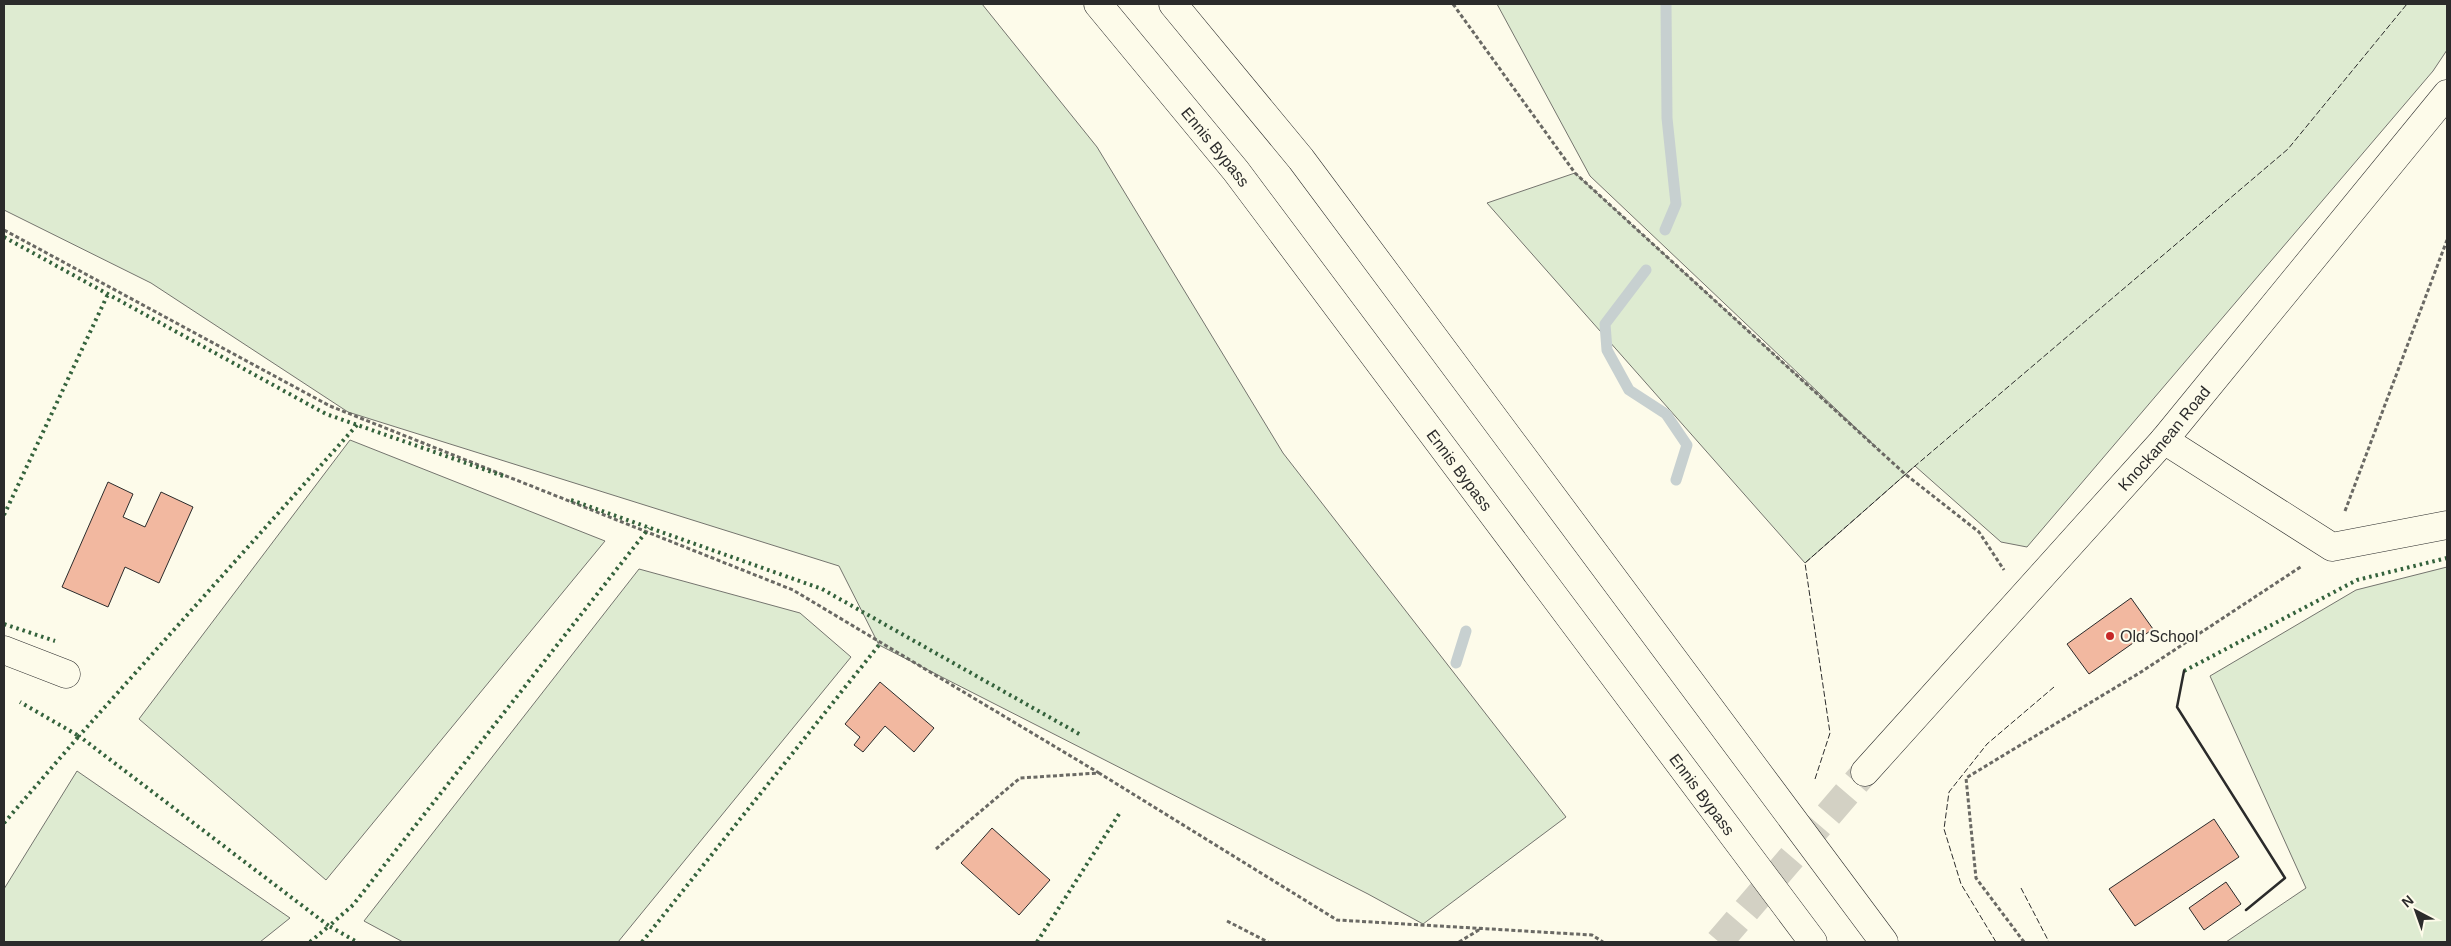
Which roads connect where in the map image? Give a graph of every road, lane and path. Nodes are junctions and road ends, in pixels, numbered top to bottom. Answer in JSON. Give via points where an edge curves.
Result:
{"nodes":[{"id":1,"x":1098,"y":4,"type":"edge"},
{"id":2,"x":1173,"y":4,"type":"edge"},
{"id":3,"x":1453,"y":4,"type":"edge"},
{"id":4,"x":2447,"y":94,"type":"edge"},
{"id":5,"x":4,"y":230,"type":"edge"},
{"id":6,"x":2447,"y":240,"type":"edge"},
{"id":7,"x":2164,"y":440,"type":"junction"},
{"id":8,"x":2447,"y":524,"type":"edge"},
{"id":9,"x":2332,"y":547,"type":"junction"},
{"id":10,"x":2022,"y":597,"type":"junction"},
{"id":11,"x":4,"y":650,"type":"edge"},
{"id":12,"x":66,"y":674,"type":"dead end"},
{"id":13,"x":1866,"y":772,"type":"tunnel mouth"},
{"id":14,"x":1099,"y":773,"type":"junction"},
{"id":15,"x":936,"y":849,"type":"dead end"},
{"id":16,"x":1228,"y":921,"type":"dead end"},
{"id":17,"x":1482,"y":927,"type":"junction"},
{"id":18,"x":1268,"y":942,"type":"edge"},
{"id":19,"x":1459,"y":942,"type":"edge"},
{"id":20,"x":1603,"y":942,"type":"edge"},
{"id":21,"x":1813,"y":942,"type":"edge"},
{"id":22,"x":1884,"y":942,"type":"edge"},
{"id":23,"x":2024,"y":942,"type":"edge"}],
"edges":[{"from":1,"to":21,"type":"main road","name":"Ennis Bypass","via":[[1236,171]]},
{"from":2,"to":22,"type":"main road","via":[[1301,158]]},
{"from":3,"to":10,"type":"path","via":[[1574,173],[1905,474],[1979,532]]},
{"from":4,"to":7,"type":"main road","name":"Knockanean Road"},
{"from":5,"to":14,"type":"path","via":[[330,406],[793,590]]},
{"from":6,"to":9,"type":"path"},
{"from":7,"to":9,"type":"main road"},
{"from":7,"to":10,"type":"main road","name":"Knockanean Road"},
{"from":8,"to":9,"type":"main road"},
{"from":9,"to":23,"type":"path","via":[[2141,672],[1966,778],[1976,878]]},
{"from":10,"to":13,"type":"main road","name":"Knockanean Road"},
{"from":11,"to":12,"type":"main road"},
{"from":14,"to":15,"type":"path","via":[[1020,778]]},
{"from":14,"to":17,"type":"path","via":[[1337,920]]},
{"from":16,"to":18,"type":"path"},
{"from":17,"to":19,"type":"path"},
{"from":17,"to":20,"type":"path","via":[[1592,935]]}]}
